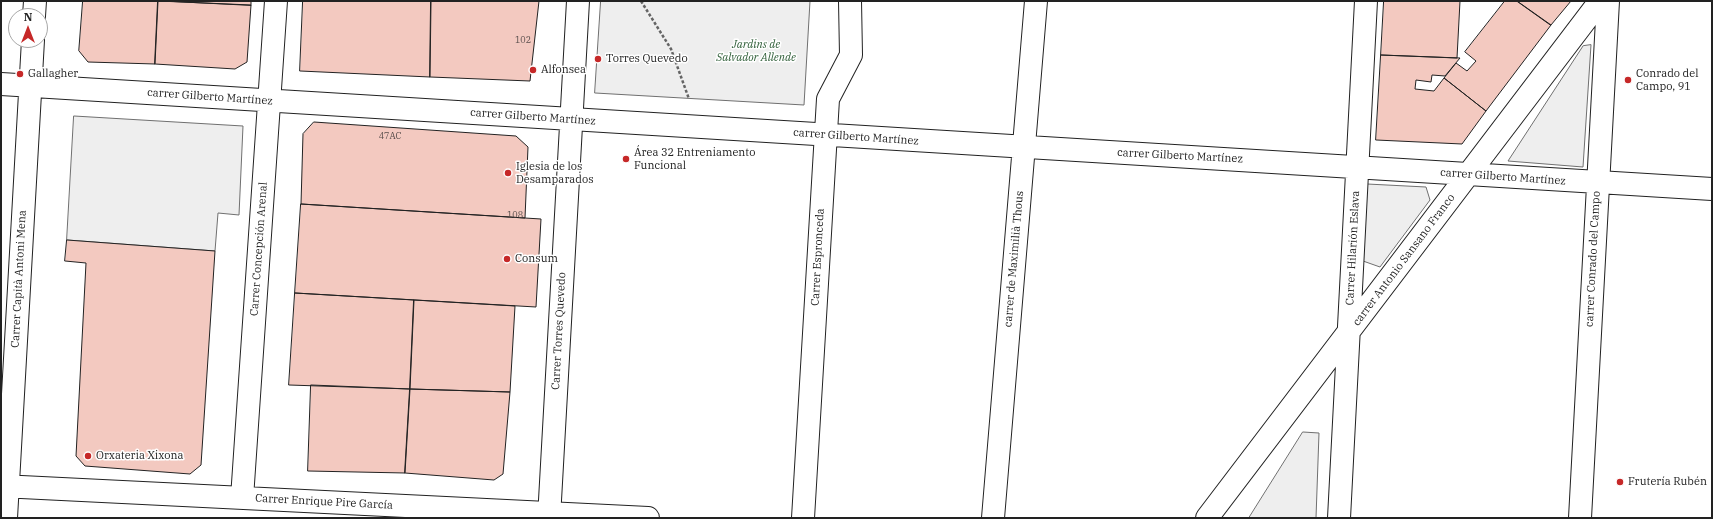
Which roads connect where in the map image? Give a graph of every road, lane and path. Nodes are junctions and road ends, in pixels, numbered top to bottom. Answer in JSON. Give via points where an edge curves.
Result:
{"nodes":[{"id":1,"x":276,"y":1,"type":"edge"},
{"id":2,"x":578,"y":1,"type":"edge"},
{"id":3,"x":641,"y":1,"type":"edge"},
{"id":4,"x":850,"y":1,"type":"edge"},
{"id":5,"x":1036,"y":1,"type":"edge"},
{"id":6,"x":1366,"y":1,"type":"edge"},
{"id":7,"x":1600,"y":1,"type":"edge"},
{"id":8,"x":1608,"y":1,"type":"edge"},
{"id":9,"x":32,"y":48,"type":"edge"},
{"id":10,"x":1,"y":84,"type":"edge"},
{"id":11,"x":30,"y":85,"type":"junction"},
{"id":12,"x":689,"y":99,"type":"dead end"},
{"id":13,"x":269,"y":100,"type":"junction"},
{"id":14,"x":572,"y":119,"type":"junction"},
{"id":15,"x":825,"y":135,"type":"junction"},
{"id":16,"x":1024,"y":147,"type":"junction"},
{"id":17,"x":1357,"y":167,"type":"junction"},
{"id":18,"x":1468,"y":175,"type":"junction"},
{"id":19,"x":1598,"y":182,"type":"junction"},
{"id":20,"x":1712,"y":189,"type":"edge"},
{"id":21,"x":1348,"y":334,"type":"junction"},
{"id":22,"x":4,"y":486,"type":"edge"},
{"id":23,"x":242,"y":498,"type":"junction"},
{"id":24,"x":549,"y":515,"type":"edge"},
{"id":25,"x":6,"y":518,"type":"edge"},
{"id":26,"x":648,"y":518,"type":"edge"},
{"id":27,"x":803,"y":518,"type":"edge"},
{"id":28,"x":993,"y":518,"type":"edge"},
{"id":29,"x":1207,"y":518,"type":"edge"},
{"id":30,"x":1339,"y":518,"type":"edge"},
{"id":31,"x":1580,"y":518,"type":"edge"}],
"edges":[{"from":1,"to":13,"type":"street","name":"Carrer Concepción Arenal"},
{"from":2,"to":14,"type":"street","name":"Carrer Torres Quevedo"},
{"from":3,"to":12,"type":"path","via":[[671,49]]},
{"from":4,"to":15,"type":"street","name":"Carrer Espronceda","via":[[851,55],[828,99]]},
{"from":5,"to":16,"type":"street","name":"carrer de Maximilià Thous"},
{"from":6,"to":17,"type":"street","name":"Carrer Hilarión Eslava"},
{"from":7,"to":18,"type":"street","name":"carrer Antonio Sansano Franco"},
{"from":8,"to":19,"type":"street","name":"carrer Conrado del Campo"},
{"from":9,"to":11,"type":"street","name":"Carrer Capità Antoni Mena"},
{"from":10,"to":11,"type":"street","name":"carrer Gilberto Martínez"},
{"from":11,"to":13,"type":"street","name":"carrer Gilberto Martínez"},
{"from":11,"to":22,"type":"street","name":"Carrer Capità Antoni Mena"},
{"from":13,"to":14,"type":"street","name":"carrer Gilberto Martínez"},
{"from":13,"to":23,"type":"street","name":"Carrer Concepción Arenal"},
{"from":14,"to":15,"type":"street","name":"carrer Gilberto Martínez"},
{"from":14,"to":24,"type":"street","name":"Carrer Torres Quevedo"},
{"from":15,"to":16,"type":"street","name":"carrer Gilberto Martínez"},
{"from":15,"to":27,"type":"street","name":"Carrer Espronceda"},
{"from":16,"to":17,"type":"street","name":"carrer Gilberto Martínez"},
{"from":16,"to":28,"type":"street","name":"carrer de Maximilià Thous"},
{"from":17,"to":18,"type":"street","name":"carrer Gilberto Martínez"},
{"from":17,"to":21,"type":"street","name":"Carrer Hilarión Eslava"},
{"from":18,"to":19,"type":"street","name":"carrer Gilberto Martínez"},
{"from":18,"to":21,"type":"street","name":"carrer Antonio Sansano Franco"},
{"from":19,"to":20,"type":"street","name":"carrer Gilberto Martínez"},
{"from":19,"to":31,"type":"street","name":"carrer Conrado del Campo"},
{"from":21,"to":29,"type":"street","name":"carrer Antonio Sansano Franco"},
{"from":21,"to":30,"type":"street","name":"Carrer Hilarión Eslava"},
{"from":22,"to":23,"type":"street","name":"Carrer Enrique Pire García"},
{"from":22,"to":25,"type":"street","name":"Carrer Capità Antoni Mena"},
{"from":23,"to":24,"type":"street","name":"Carrer Enrique Pire García"},
{"from":24,"to":26,"type":"street","name":"Carrer Enrique Pire García"}]}
